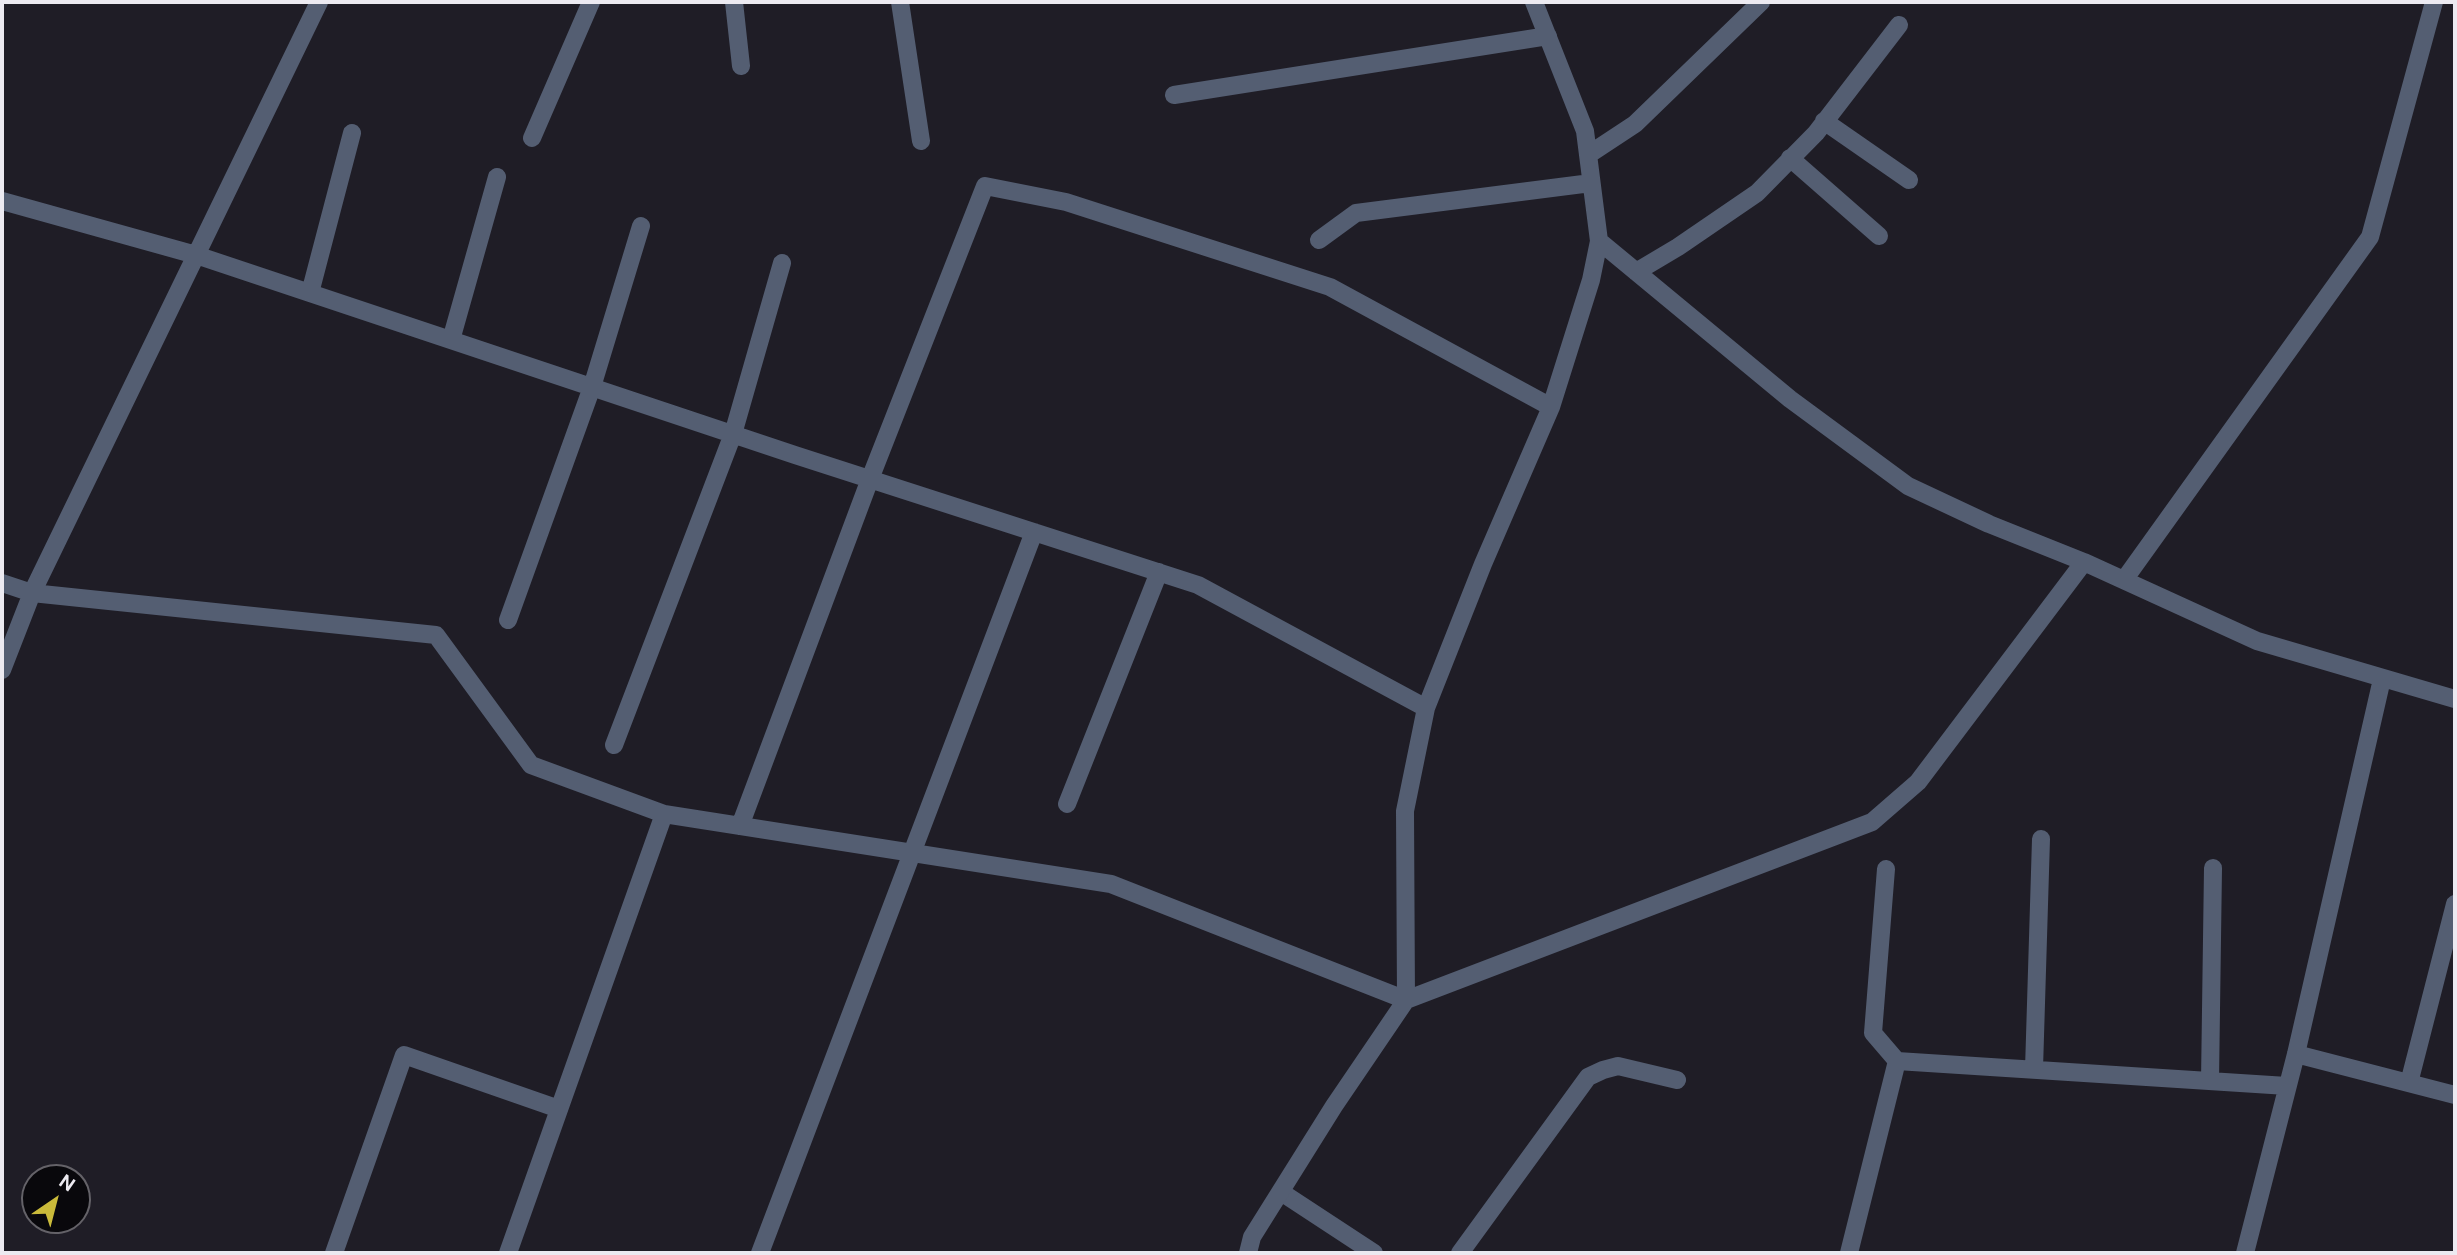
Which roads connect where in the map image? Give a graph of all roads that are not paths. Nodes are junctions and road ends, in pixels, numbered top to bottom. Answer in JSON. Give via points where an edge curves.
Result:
{"nodes":[{"id":1,"x":319,"y":2,"type":"edge"},
{"id":2,"x":591,"y":2,"type":"edge"},
{"id":3,"x":734,"y":2,"type":"edge"},
{"id":4,"x":900,"y":2,"type":"edge"},
{"id":5,"x":1534,"y":2,"type":"edge"},
{"id":6,"x":1761,"y":2,"type":"edge"},
{"id":7,"x":2434,"y":2,"type":"edge"},
{"id":8,"x":1899,"y":25,"type":"dead end"},
{"id":9,"x":1548,"y":36,"type":"junction"},
{"id":10,"x":741,"y":66,"type":"dead end"},
{"id":11,"x":1174,"y":95,"type":"dead end"},
{"id":12,"x":1824,"y":121,"type":"junction"},
{"id":13,"x":352,"y":133,"type":"dead end"},
{"id":14,"x":532,"y":138,"type":"dead end"},
{"id":15,"x":921,"y":141,"type":"dead end"},
{"id":16,"x":1588,"y":155,"type":"junction"},
{"id":17,"x":1790,"y":158,"type":"junction"},
{"id":18,"x":497,"y":177,"type":"dead end"},
{"id":19,"x":1909,"y":180,"type":"dead end"},
{"id":20,"x":1591,"y":183,"type":"junction"},
{"id":21,"x":2,"y":201,"type":"edge"},
{"id":22,"x":641,"y":226,"type":"dead end"},
{"id":23,"x":1878,"y":236,"type":"dead end"},
{"id":24,"x":1319,"y":240,"type":"dead end"},
{"id":25,"x":1599,"y":241,"type":"junction"},
{"id":26,"x":196,"y":255,"type":"junction"},
{"id":27,"x":782,"y":262,"type":"dead end"},
{"id":28,"x":1636,"y":272,"type":"junction"},
{"id":29,"x":310,"y":293,"type":"junction"},
{"id":30,"x":451,"y":340,"type":"junction"},
{"id":31,"x":592,"y":387,"type":"junction"},
{"id":32,"x":1552,"y":407,"type":"junction"},
{"id":33,"x":733,"y":434,"type":"junction"},
{"id":34,"x":870,"y":479,"type":"junction"},
{"id":35,"x":1034,"y":531,"type":"junction"},
{"id":36,"x":2084,"y":562,"type":"junction"},
{"id":37,"x":1159,"y":572,"type":"junction"},
{"id":38,"x":2124,"y":580,"type":"junction"},
{"id":39,"x":2,"y":583,"type":"edge"},
{"id":40,"x":32,"y":593,"type":"junction"},
{"id":41,"x":508,"y":620,"type":"dead end"},
{"id":42,"x":2,"y":670,"type":"edge"},
{"id":43,"x":2382,"y":679,"type":"junction"},
{"id":44,"x":2455,"y":699,"type":"edge"},
{"id":45,"x":1426,"y":708,"type":"junction"},
{"id":46,"x":614,"y":745,"type":"dead end"},
{"id":47,"x":1067,"y":804,"type":"dead end"},
{"id":48,"x":664,"y":814,"type":"junction"},
{"id":49,"x":740,"y":825,"type":"junction"},
{"id":50,"x":2040,"y":839,"type":"dead end"},
{"id":51,"x":911,"y":852,"type":"junction"},
{"id":52,"x":2213,"y":868,"type":"dead end"},
{"id":53,"x":1886,"y":869,"type":"dead end"},
{"id":54,"x":2455,"y":904,"type":"edge"},
{"id":55,"x":1406,"y":1000,"type":"junction"},
{"id":56,"x":2295,"y":1054,"type":"junction"},
{"id":57,"x":1897,"y":1061,"type":"junction"},
{"id":58,"x":2034,"y":1069,"type":"junction"},
{"id":59,"x":1677,"y":1080,"type":"dead end"},
{"id":60,"x":2210,"y":1081,"type":"junction"},
{"id":61,"x":2409,"y":1083,"type":"junction"},
{"id":62,"x":2287,"y":1086,"type":"junction"},
{"id":63,"x":2455,"y":1095,"type":"edge"},
{"id":64,"x":559,"y":1109,"type":"junction"},
{"id":65,"x":1281,"y":1192,"type":"junction"},
{"id":66,"x":334,"y":1253,"type":"edge"},
{"id":67,"x":508,"y":1253,"type":"edge"},
{"id":68,"x":760,"y":1253,"type":"edge"},
{"id":69,"x":1248,"y":1253,"type":"edge"},
{"id":70,"x":1374,"y":1253,"type":"edge"},
{"id":71,"x":1460,"y":1253,"type":"edge"},
{"id":72,"x":1849,"y":1253,"type":"edge"},
{"id":73,"x":2245,"y":1253,"type":"edge"}],
"edges":[{"from":1,"to":26,"type":"street"},
{"from":2,"to":14,"type":"street"},
{"from":3,"to":10,"type":"street"},
{"from":4,"to":15,"type":"street"},
{"from":5,"to":9,"type":"street"},
{"from":6,"to":16,"type":"street","via":[[1635,124]]},
{"from":7,"to":38,"type":"street","via":[[2370,237]]},
{"from":8,"to":12,"type":"street"},
{"from":9,"to":11,"type":"street"},
{"from":9,"to":16,"type":"street","via":[[1585,131]]},
{"from":12,"to":17,"type":"street"},
{"from":12,"to":19,"type":"street"},
{"from":13,"to":29,"type":"street"},
{"from":16,"to":20,"type":"street"},
{"from":17,"to":23,"type":"street"},
{"from":17,"to":28,"type":"street","via":[[1757,193]]},
{"from":18,"to":30,"type":"street"},
{"from":20,"to":24,"type":"street","via":[[1356,213]]},
{"from":20,"to":25,"type":"street"},
{"from":21,"to":26,"type":"street"},
{"from":22,"to":31,"type":"street"},
{"from":25,"to":28,"type":"street"},
{"from":25,"to":32,"type":"street"},
{"from":26,"to":29,"type":"street"},
{"from":26,"to":40,"type":"street"},
{"from":27,"to":33,"type":"street"},
{"from":28,"to":36,"type":"street","via":[[1790,399],[1908,486]]},
{"from":29,"to":30,"type":"street"},
{"from":30,"to":31,"type":"street"},
{"from":31,"to":33,"type":"street"},
{"from":31,"to":41,"type":"street"},
{"from":32,"to":34,"type":"street","via":[[1330,287],[1066,202],[985,186]]},
{"from":32,"to":45,"type":"street"},
{"from":33,"to":34,"type":"street"},
{"from":33,"to":46,"type":"street"},
{"from":34,"to":35,"type":"street"},
{"from":34,"to":49,"type":"street"},
{"from":35,"to":37,"type":"street"},
{"from":35,"to":51,"type":"street"},
{"from":36,"to":38,"type":"street"},
{"from":36,"to":55,"type":"street","via":[[1918,782],[1872,822]]},
{"from":37,"to":45,"type":"street","via":[[1198,585]]},
{"from":37,"to":47,"type":"street"},
{"from":38,"to":43,"type":"street","via":[[2257,641]]},
{"from":39,"to":40,"type":"street"},
{"from":40,"to":42,"type":"street"},
{"from":40,"to":48,"type":"street","via":[[436,635],[531,765]]},
{"from":43,"to":44,"type":"street"},
{"from":43,"to":56,"type":"street"},
{"from":45,"to":55,"type":"street","via":[[1405,811]]},
{"from":48,"to":49,"type":"street"},
{"from":48,"to":64,"type":"street"},
{"from":49,"to":51,"type":"street"},
{"from":50,"to":58,"type":"street"},
{"from":51,"to":55,"type":"street","via":[[1111,884]]},
{"from":51,"to":68,"type":"street"},
{"from":52,"to":60,"type":"street"},
{"from":53,"to":57,"type":"street","via":[[1872,1033]]},
{"from":54,"to":61,"type":"street"},
{"from":55,"to":65,"type":"street"},
{"from":56,"to":61,"type":"street"},
{"from":56,"to":62,"type":"street"},
{"from":57,"to":58,"type":"street"},
{"from":57,"to":72,"type":"street"},
{"from":58,"to":60,"type":"street"},
{"from":59,"to":71,"type":"street","via":[[1618,1066],[1588,1077]]},
{"from":60,"to":62,"type":"street"},
{"from":61,"to":63,"type":"street"},
{"from":62,"to":73,"type":"street"},
{"from":64,"to":66,"type":"street","via":[[404,1055]]},
{"from":64,"to":67,"type":"street"},
{"from":65,"to":69,"type":"street","via":[[1252,1237]]},
{"from":65,"to":70,"type":"street"}]}
